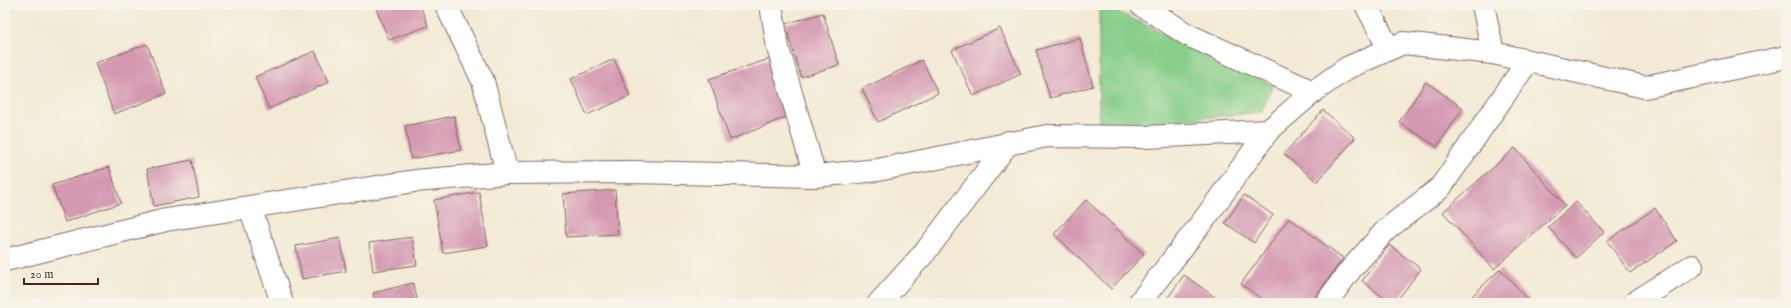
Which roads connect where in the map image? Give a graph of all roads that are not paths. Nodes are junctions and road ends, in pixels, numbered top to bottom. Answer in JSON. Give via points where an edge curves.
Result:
{"nodes":[{"id":1,"x":446,"y":5,"type":"edge"},
{"id":2,"x":771,"y":5,"type":"edge"},
{"id":3,"x":1141,"y":5,"type":"edge"},
{"id":4,"x":1366,"y":5,"type":"edge"},
{"id":5,"x":1483,"y":5,"type":"edge"},
{"id":6,"x":1389,"y":49,"type":"junction"},
{"id":7,"x":1492,"y":53,"type":"junction"},
{"id":8,"x":1786,"y":57,"type":"edge"},
{"id":9,"x":1528,"y":61,"type":"junction"},
{"id":10,"x":1313,"y":92,"type":"junction"},
{"id":11,"x":1268,"y":131,"type":"junction"},
{"id":12,"x":1009,"y":142,"type":"junction"},
{"id":13,"x":507,"y":174,"type":"junction"},
{"id":14,"x":816,"y":176,"type":"junction"},
{"id":15,"x":250,"y":207,"type":"junction"},
{"id":16,"x":5,"y":260,"type":"edge"},
{"id":17,"x":1692,"y":266,"type":"dead end"},
{"id":18,"x":282,"y":303,"type":"edge"},
{"id":19,"x":879,"y":303,"type":"edge"},
{"id":20,"x":1139,"y":303,"type":"edge"},
{"id":21,"x":1326,"y":303,"type":"edge"},
{"id":22,"x":1634,"y":303,"type":"edge"}],
"edges":[{"from":1,"to":13,"type":"street","via":[[483,81]]},
{"from":2,"to":14,"type":"street","via":[[778,48]]},
{"from":3,"to":10,"type":"street","via":[[1188,35]]},
{"from":4,"to":6,"type":"street"},
{"from":5,"to":7,"type":"street"},
{"from":6,"to":7,"type":"street","via":[[1403,43]]},
{"from":6,"to":10,"type":"street","via":[[1347,68]]},
{"from":7,"to":9,"type":"street"},
{"from":8,"to":9,"type":"street","via":[[1645,87]]},
{"from":9,"to":21,"type":"street","via":[[1440,188],[1388,229],[1351,269]]},
{"from":10,"to":11,"type":"street"},
{"from":11,"to":12,"type":"street","via":[[1146,137],[1047,136]]},
{"from":11,"to":20,"type":"street"},
{"from":12,"to":14,"type":"street","via":[[878,170]]},
{"from":12,"to":19,"type":"street","via":[[926,251]]},
{"from":13,"to":14,"type":"street","via":[[632,172]]},
{"from":13,"to":15,"type":"street","via":[[415,181]]},
{"from":15,"to":16,"type":"street","via":[[166,220]]},
{"from":15,"to":18,"type":"street"},
{"from":17,"to":22,"type":"street"}]}
